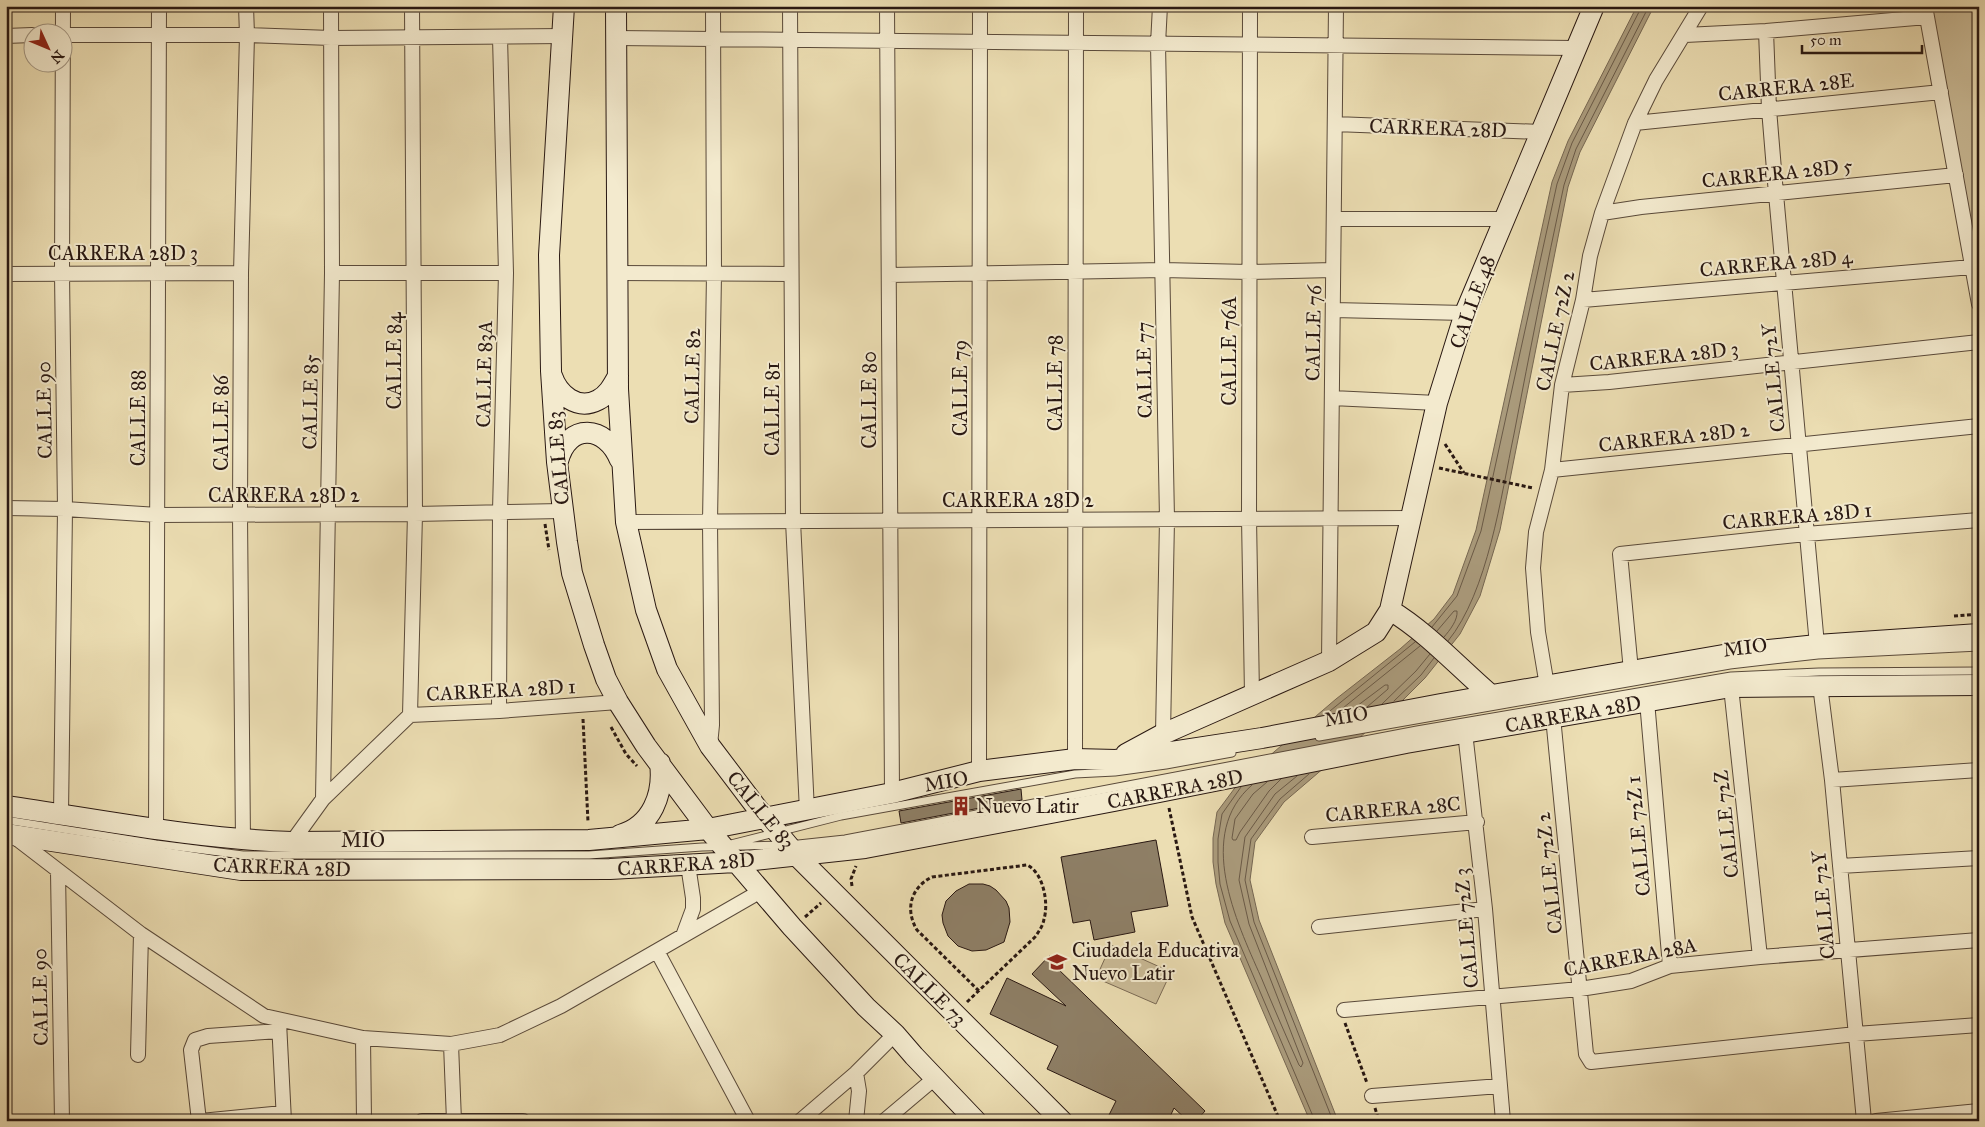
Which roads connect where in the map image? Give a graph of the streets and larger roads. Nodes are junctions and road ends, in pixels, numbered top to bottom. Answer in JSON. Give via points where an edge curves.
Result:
{"nodes":[{"id":1,"x":63,"y":6,"type":"edge"},
{"id":2,"x":159,"y":6,"type":"edge"},
{"id":3,"x":246,"y":6,"type":"edge"},
{"id":4,"x":331,"y":6,"type":"edge"},
{"id":5,"x":412,"y":6,"type":"edge"},
{"id":6,"x":564,"y":6,"type":"edge"},
{"id":7,"x":616,"y":6,"type":"edge"},
{"id":8,"x":713,"y":6,"type":"edge"},
{"id":9,"x":790,"y":6,"type":"edge"},
{"id":10,"x":887,"y":6,"type":"edge"},
{"id":11,"x":980,"y":6,"type":"edge"},
{"id":12,"x":1076,"y":6,"type":"edge"},
{"id":13,"x":1160,"y":6,"type":"edge"},
{"id":14,"x":1250,"y":6,"type":"edge"},
{"id":15,"x":1336,"y":6,"type":"edge"},
{"id":16,"x":1594,"y":6,"type":"edge"},
{"id":17,"x":1701,"y":6,"type":"edge"},
{"id":18,"x":1926,"y":12,"type":"edge"},
{"id":19,"x":63,"y":22,"type":"edge"},
{"id":20,"x":1766,"y":31,"type":"junction"},
{"id":21,"x":22,"y":35,"type":"edge"},
{"id":22,"x":72,"y":35,"type":"edge"},
{"id":23,"x":247,"y":35,"type":"junction"},
{"id":24,"x":1685,"y":35,"type":"junction"},
{"id":25,"x":6,"y":36,"type":"edge"},
{"id":26,"x":159,"y":36,"type":"junction"},
{"id":27,"x":562,"y":36,"type":"junction"},
{"id":28,"x":411,"y":37,"type":"junction"},
{"id":29,"x":331,"y":38,"type":"junction"},
{"id":30,"x":500,"y":38,"type":"junction"},
{"id":31,"x":616,"y":38,"type":"junction"},
{"id":32,"x":713,"y":39,"type":"junction"},
{"id":33,"x":790,"y":40,"type":"junction"},
{"id":34,"x":888,"y":41,"type":"junction"},
{"id":35,"x":980,"y":42,"type":"junction"},
{"id":36,"x":1075,"y":43,"type":"junction"},
{"id":37,"x":1158,"y":44,"type":"junction"},
{"id":38,"x":1249,"y":45,"type":"junction"},
{"id":39,"x":1336,"y":45,"type":"junction"},
{"id":40,"x":1576,"y":48,"type":"junction"},
{"id":41,"x":63,"y":72,"type":"edge"},
{"id":42,"x":1941,"y":92,"type":"junction"},
{"id":43,"x":1769,"y":109,"type":"junction"},
{"id":44,"x":1635,"y":123,"type":"junction"},
{"id":45,"x":1335,"y":124,"type":"junction"},
{"id":46,"x":1541,"y":132,"type":"junction"},
{"id":47,"x":1956,"y":175,"type":"junction"},
{"id":48,"x":1776,"y":194,"type":"junction"},
{"id":49,"x":1602,"y":213,"type":"junction"},
{"id":50,"x":1334,"y":219,"type":"junction"},
{"id":51,"x":1504,"y":219,"type":"junction"},
{"id":52,"x":1972,"y":267,"type":"junction"},
{"id":53,"x":1163,"y":270,"type":"junction"},
{"id":54,"x":1333,"y":270,"type":"junction"},
{"id":55,"x":414,"y":272,"type":"junction"},
{"id":56,"x":1075,"y":272,"type":"junction"},
{"id":57,"x":1249,"y":272,"type":"junction"},
{"id":58,"x":62,"y":273,"type":"junction"},
{"id":59,"x":241,"y":273,"type":"junction"},
{"id":60,"x":332,"y":273,"type":"junction"},
{"id":61,"x":506,"y":273,"type":"junction"},
{"id":62,"x":616,"y":273,"type":"junction"},
{"id":63,"x":980,"y":273,"type":"junction"},
{"id":64,"x":6,"y":274,"type":"edge"},
{"id":65,"x":157,"y":274,"type":"junction"},
{"id":66,"x":714,"y":274,"type":"junction"},
{"id":67,"x":791,"y":274,"type":"junction"},
{"id":68,"x":889,"y":276,"type":"junction"},
{"id":69,"x":1784,"y":282,"type":"junction"},
{"id":70,"x":1583,"y":300,"type":"junction"},
{"id":71,"x":1979,"y":304,"type":"edge"},
{"id":72,"x":1333,"y":310,"type":"junction"},
{"id":73,"x":1465,"y":313,"type":"junction"},
{"id":74,"x":1979,"y":342,"type":"edge"},
{"id":75,"x":1792,"y":363,"type":"junction"},
{"id":76,"x":551,"y":371,"type":"junction"},
{"id":77,"x":618,"y":376,"type":"junction"},
{"id":78,"x":1562,"y":385,"type":"junction"},
{"id":79,"x":1332,"y":398,"type":"junction"},
{"id":80,"x":1437,"y":402,"type":"junction"},
{"id":81,"x":1979,"y":426,"type":"edge"},
{"id":82,"x":1800,"y":444,"type":"junction"},
{"id":83,"x":557,"y":462,"type":"junction"},
{"id":84,"x":623,"y":467,"type":"junction"},
{"id":85,"x":1552,"y":470,"type":"junction"},
{"id":86,"x":6,"y":508,"type":"edge"},
{"id":87,"x":65,"y":508,"type":"junction"},
{"id":88,"x":500,"y":511,"type":"junction"},
{"id":89,"x":562,"y":511,"type":"junction"},
{"id":90,"x":415,"y":514,"type":"junction"},
{"id":91,"x":158,"y":515,"type":"junction"},
{"id":92,"x":328,"y":515,"type":"junction"},
{"id":93,"x":240,"y":516,"type":"junction"},
{"id":94,"x":1249,"y":518,"type":"junction"},
{"id":95,"x":1331,"y":518,"type":"junction"},
{"id":96,"x":1410,"y":518,"type":"junction"},
{"id":97,"x":1074,"y":519,"type":"junction"},
{"id":98,"x":1167,"y":519,"type":"junction"},
{"id":99,"x":979,"y":520,"type":"junction"},
{"id":100,"x":1979,"y":520,"type":"edge"},
{"id":101,"x":793,"y":521,"type":"junction"},
{"id":102,"x":889,"y":521,"type":"junction"},
{"id":103,"x":626,"y":522,"type":"junction"},
{"id":104,"x":710,"y":522,"type":"junction"},
{"id":105,"x":1806,"y":534,"type":"junction"},
{"id":106,"x":1390,"y":610,"type":"junction"},
{"id":107,"x":1979,"y":634,"type":"edge"},
{"id":108,"x":1817,"y":645,"type":"junction"},
{"id":109,"x":1329,"y":660,"type":"junction"},
{"id":110,"x":1631,"y":672,"type":"junction"},
{"id":111,"x":1820,"y":685,"type":"junction"},
{"id":112,"x":1979,"y":685,"type":"edge"},
{"id":113,"x":1548,"y":686,"type":"junction"},
{"id":114,"x":1731,"y":687,"type":"junction"},
{"id":115,"x":1252,"y":695,"type":"junction"},
{"id":116,"x":1492,"y":696,"type":"junction"},
{"id":117,"x":1646,"y":701,"type":"junction"},
{"id":118,"x":618,"y":702,"type":"junction"},
{"id":119,"x":499,"y":711,"type":"junction"},
{"id":120,"x":410,"y":715,"type":"junction"},
{"id":121,"x":1553,"y":717,"type":"junction"},
{"id":122,"x":1465,"y":732,"type":"junction"},
{"id":123,"x":1163,"y":734,"type":"junction"},
{"id":124,"x":710,"y":746,"type":"junction"},
{"id":125,"x":1075,"y":759,"type":"junction"},
{"id":126,"x":1116,"y":760,"type":"junction"},
{"id":127,"x":660,"y":764,"type":"junction"},
{"id":128,"x":1979,"y":770,"type":"edge"},
{"id":129,"x":979,"y":771,"type":"junction"},
{"id":130,"x":1832,"y":780,"type":"junction"},
{"id":131,"x":892,"y":793,"type":"junction"},
{"id":132,"x":323,"y":799,"type":"junction"},
{"id":133,"x":6,"y":806,"type":"edge"},
{"id":134,"x":807,"y":811,"type":"junction"},
{"id":135,"x":61,"y":814,"type":"junction"},
{"id":136,"x":1477,"y":822,"type":"junction"},
{"id":137,"x":708,"y":829,"type":"junction"},
{"id":138,"x":8,"y":830,"type":"edge"},
{"id":139,"x":156,"y":830,"type":"junction"},
{"id":140,"x":1312,"y":836,"type":"dead end"},
{"id":141,"x":609,"y":837,"type":"junction"},
{"id":142,"x":782,"y":838,"type":"junction"},
{"id":143,"x":243,"y":840,"type":"junction"},
{"id":144,"x":292,"y":842,"type":"junction"},
{"id":145,"x":1979,"y":858,"type":"edge"},
{"id":146,"x":736,"y":862,"type":"junction"},
{"id":147,"x":688,"y":865,"type":"junction"},
{"id":148,"x":1840,"y":866,"type":"junction"},
{"id":149,"x":58,"y":872,"type":"junction"},
{"id":150,"x":761,"y":891,"type":"junction"},
{"id":151,"x":1485,"y":909,"type":"junction"},
{"id":152,"x":1318,"y":927,"type":"dead end"},
{"id":153,"x":141,"y":934,"type":"junction"},
{"id":154,"x":683,"y":936,"type":"junction"},
{"id":155,"x":1979,"y":940,"type":"edge"},
{"id":156,"x":657,"y":951,"type":"junction"},
{"id":157,"x":1847,"y":951,"type":"junction"},
{"id":158,"x":1760,"y":957,"type":"junction"},
{"id":159,"x":1670,"y":966,"type":"junction"},
{"id":160,"x":1580,"y":989,"type":"junction"},
{"id":161,"x":1492,"y":997,"type":"junction"},
{"id":162,"x":1344,"y":1010,"type":"road end"},
{"id":163,"x":279,"y":1025,"type":"junction"},
{"id":164,"x":1979,"y":1025,"type":"edge"},
{"id":165,"x":895,"y":1034,"type":"junction"},
{"id":166,"x":1856,"y":1034,"type":"junction"},
{"id":167,"x":363,"y":1038,"type":"junction"},
{"id":168,"x":451,"y":1044,"type":"junction"},
{"id":169,"x":138,"y":1055,"type":"dead end"},
{"id":170,"x":856,"y":1073,"type":"junction"},
{"id":171,"x":935,"y":1078,"type":"junction"},
{"id":172,"x":1500,"y":1086,"type":"junction"},
{"id":173,"x":1372,"y":1096,"type":"road end"},
{"id":174,"x":1979,"y":1111,"type":"edge"},
{"id":175,"x":900,"y":1114,"type":"edge"},
{"id":176,"x":283,"y":1117,"type":"edge"},
{"id":177,"x":454,"y":1120,"type":"edge"},
{"id":178,"x":62,"y":1121,"type":"edge"},
{"id":179,"x":200,"y":1121,"type":"edge"},
{"id":180,"x":364,"y":1121,"type":"edge"},
{"id":181,"x":422,"y":1121,"type":"edge"},
{"id":182,"x":523,"y":1121,"type":"edge"},
{"id":183,"x":748,"y":1121,"type":"edge"},
{"id":184,"x":800,"y":1121,"type":"edge"},
{"id":185,"x":856,"y":1121,"type":"edge"},
{"id":186,"x":884,"y":1121,"type":"edge"},
{"id":187,"x":976,"y":1121,"type":"edge"},
{"id":188,"x":1062,"y":1121,"type":"edge"},
{"id":189,"x":1503,"y":1121,"type":"edge"},
{"id":190,"x":1864,"y":1121,"type":"edge"},
{"id":191,"x":1876,"y":1121,"type":"edge"}],
"edges":[{"from":1,"to":19,"type":"street","name":"CALLE 90"},
{"from":2,"to":26,"type":"street","name":"CALLE 88"},
{"from":3,"to":23,"type":"street","name":"CALLE 86"},
{"from":4,"to":29,"type":"street","name":"CALLE 85"},
{"from":5,"to":28,"type":"street","name":"CALLE 84"},
{"from":6,"to":27,"type":"street","name":"CALLE 83"},
{"from":7,"to":31,"type":"street","name":"CALLE 83"},
{"from":8,"to":32,"type":"street","name":"CALLE 82"},
{"from":9,"to":33,"type":"street","name":"CALLE 81"},
{"from":10,"to":34,"type":"street","name":"CALLE 80"},
{"from":11,"to":35,"type":"street","name":"CALLE 79"},
{"from":12,"to":36,"type":"street","name":"CALLE 78"},
{"from":13,"to":37,"type":"street","name":"CALLE 77"},
{"from":14,"to":38,"type":"street","name":"CALLE 76A"},
{"from":15,"to":39,"type":"street","name":"CALLE 76"},
{"from":16,"to":40,"type":"street","name":"CALLE 48"},
{"from":17,"to":24,"type":"street","name":"CALLE 72Z 2"},
{"from":18,"to":20,"type":"street"},
{"from":18,"to":42,"type":"street"},
{"from":20,"to":24,"type":"street"},
{"from":20,"to":43,"type":"street","name":"CALLE 72Y"},
{"from":21,"to":25,"type":"street"},
{"from":22,"to":26,"type":"street"},
{"from":23,"to":26,"type":"street"},
{"from":23,"to":29,"type":"street"},
{"from":23,"to":59,"type":"street","name":"CALLE 86"},
{"from":24,"to":44,"type":"street","name":"CALLE 72Z 2","via":[[1656,80]]},
{"from":26,"to":65,"type":"street","name":"CALLE 88"},
{"from":27,"to":30,"type":"street"},
{"from":27,"to":76,"type":"street","name":"CALLE 83","via":[[549,254]]},
{"from":28,"to":29,"type":"street"},
{"from":28,"to":30,"type":"street"},
{"from":28,"to":55,"type":"street","name":"CALLE 84"},
{"from":29,"to":60,"type":"street","name":"CALLE 85"},
{"from":30,"to":61,"type":"street","name":"CALLE 83A"},
{"from":31,"to":32,"type":"street"},
{"from":31,"to":62,"type":"street","name":"CALLE 83"},
{"from":32,"to":33,"type":"street"},
{"from":32,"to":66,"type":"street","name":"CALLE 82"},
{"from":33,"to":34,"type":"street"},
{"from":33,"to":67,"type":"street","name":"CALLE 81"},
{"from":34,"to":35,"type":"street"},
{"from":34,"to":68,"type":"street","name":"CALLE 80"},
{"from":35,"to":36,"type":"street"},
{"from":35,"to":63,"type":"street","name":"CALLE 79"},
{"from":36,"to":37,"type":"street"},
{"from":36,"to":56,"type":"street","name":"CALLE 78"},
{"from":37,"to":38,"type":"street"},
{"from":37,"to":53,"type":"street","name":"CALLE 77"},
{"from":38,"to":39,"type":"street"},
{"from":38,"to":57,"type":"street","name":"CALLE 76A"},
{"from":39,"to":40,"type":"street"},
{"from":39,"to":45,"type":"street","name":"CALLE 76"},
{"from":40,"to":46,"type":"street","name":"CALLE 48"},
{"from":41,"to":58,"type":"street","name":"CALLE 90"},
{"from":42,"to":43,"type":"street","name":"CARRERA 28E"},
{"from":42,"to":47,"type":"street"},
{"from":43,"to":44,"type":"street","name":"CARRERA 28E"},
{"from":43,"to":48,"type":"street","name":"CALLE 72Y"},
{"from":44,"to":49,"type":"street","name":"CALLE 72Z 2"},
{"from":45,"to":46,"type":"street","name":"CARRERA 28D"},
{"from":45,"to":50,"type":"street","name":"CALLE 76"},
{"from":46,"to":51,"type":"street","name":"CALLE 48"},
{"from":47,"to":48,"type":"street","name":"CARRERA 28D 5"},
{"from":47,"to":52,"type":"street"},
{"from":48,"to":49,"type":"street","name":"CARRERA 28D 5"},
{"from":48,"to":69,"type":"street","name":"CALLE 72Y"},
{"from":49,"to":70,"type":"street","name":"CALLE 72Z 2","via":[[1590,256]]},
{"from":50,"to":51,"type":"street"},
{"from":50,"to":54,"type":"street","name":"CALLE 76"},
{"from":51,"to":73,"type":"street","name":"CALLE 48"},
{"from":52,"to":69,"type":"street","name":"CARRERA 28D 4"},
{"from":52,"to":71,"type":"street"},
{"from":53,"to":56,"type":"street"},
{"from":53,"to":57,"type":"street"},
{"from":53,"to":98,"type":"street","name":"CALLE 77"},
{"from":54,"to":57,"type":"street"},
{"from":54,"to":72,"type":"street","name":"CALLE 76"},
{"from":55,"to":60,"type":"street"},
{"from":55,"to":61,"type":"street"},
{"from":55,"to":90,"type":"street","name":"CALLE 84"},
{"from":56,"to":63,"type":"street"},
{"from":56,"to":97,"type":"street","name":"CALLE 78"},
{"from":57,"to":94,"type":"street","name":"CALLE 76A"},
{"from":58,"to":64,"type":"street","name":"CARRERA 28D 3"},
{"from":58,"to":65,"type":"street","name":"CARRERA 28D 3"},
{"from":58,"to":87,"type":"street","name":"CALLE 90"},
{"from":59,"to":65,"type":"street","name":"CARRERA 28D 3"},
{"from":59,"to":93,"type":"street","name":"CALLE 86"},
{"from":60,"to":92,"type":"street","name":"CALLE 85"},
{"from":61,"to":88,"type":"street","name":"CALLE 83A"},
{"from":62,"to":66,"type":"street"},
{"from":62,"to":77,"type":"street","name":"CALLE 83"},
{"from":63,"to":68,"type":"street"},
{"from":63,"to":99,"type":"street","name":"CALLE 79"},
{"from":65,"to":91,"type":"street","name":"CALLE 88"},
{"from":66,"to":67,"type":"street"},
{"from":66,"to":104,"type":"street","name":"CALLE 82"},
{"from":67,"to":101,"type":"street","name":"CALLE 81"},
{"from":68,"to":102,"type":"street","name":"CALLE 80"},
{"from":69,"to":70,"type":"street","name":"CARRERA 28D 4"},
{"from":69,"to":75,"type":"street","name":"CALLE 72Y"},
{"from":70,"to":78,"type":"street","name":"CALLE 72Z 2"},
{"from":72,"to":73,"type":"street"},
{"from":72,"to":79,"type":"street","name":"CALLE 76"},
{"from":73,"to":80,"type":"street","name":"CALLE 48"},
{"from":74,"to":75,"type":"street","name":"CARRERA 28D 3"},
{"from":75,"to":78,"type":"street","name":"CARRERA 28D 3"},
{"from":75,"to":82,"type":"street","name":"CALLE 72Y"},
{"from":76,"to":77,"type":"street","via":[[555,386],[566,398],[582,404],[598,401]]},
{"from":76,"to":83,"type":"street","name":"CALLE 83"},
{"from":77,"to":84,"type":"street","name":"CALLE 83"},
{"from":78,"to":85,"type":"street","name":"CALLE 72Z 2"},
{"from":79,"to":80,"type":"street"},
{"from":79,"to":95,"type":"street","name":"CALLE 76"},
{"from":80,"to":96,"type":"street","name":"CALLE 48"},
{"from":81,"to":82,"type":"street","name":"CARRERA 28D 2"},
{"from":82,"to":85,"type":"street","name":"CARRERA 28D 2"},
{"from":82,"to":105,"type":"street","name":"CALLE 72Y"},
{"from":83,"to":84,"type":"street","via":[[560,450],[568,440],[579,434],[591,433],[612,444]]},
{"from":83,"to":89,"type":"street","name":"CALLE 83"},
{"from":84,"to":103,"type":"street","name":"CALLE 83"},
{"from":85,"to":113,"type":"street","name":"CALLE 72Z 2","via":[[1536,532],[1532,568],[1538,632]]},
{"from":86,"to":87,"type":"street","name":"CARRERA 28D 2"},
{"from":87,"to":91,"type":"street","name":"CARRERA 28D 2"},
{"from":87,"to":135,"type":"street","name":"CALLE 90"},
{"from":88,"to":89,"type":"street","name":"CARRERA 28D 2"},
{"from":88,"to":90,"type":"street","name":"CARRERA 28D 2"},
{"from":88,"to":119,"type":"street","name":"CALLE 83A"},
{"from":89,"to":118,"type":"street","name":"CALLE 83","via":[[572,573],[583,614],[606,679]]},
{"from":90,"to":92,"type":"street","name":"CARRERA 28D 2"},
{"from":90,"to":120,"type":"street","name":"CALLE 84"},
{"from":91,"to":93,"type":"street","name":"CARRERA 28D 2"},
{"from":91,"to":139,"type":"street","name":"CALLE 88"},
{"from":92,"to":93,"type":"street","name":"CARRERA 28D 2"},
{"from":92,"to":132,"type":"street","name":"CALLE 85"},
{"from":93,"to":143,"type":"street","name":"CALLE 86"},
{"from":94,"to":95,"type":"street","name":"CARRERA 28D 2"},
{"from":94,"to":98,"type":"street","name":"CARRERA 28D 2"},
{"from":94,"to":115,"type":"street","name":"CALLE 76A"},
{"from":95,"to":96,"type":"street","name":"CARRERA 28D 2"},
{"from":95,"to":109,"type":"street","name":"CALLE 76"},
{"from":96,"to":106,"type":"street","name":"CALLE 48"},
{"from":97,"to":98,"type":"street","name":"CARRERA 28D 2"},
{"from":97,"to":99,"type":"street","name":"CARRERA 28D 2"},
{"from":97,"to":125,"type":"street","name":"CALLE 78"},
{"from":98,"to":123,"type":"street","name":"CALLE 77"},
{"from":99,"to":102,"type":"street","name":"CARRERA 28D 2"},
{"from":99,"to":129,"type":"street","name":"CALLE 79"},
{"from":100,"to":105,"type":"street","name":"CARRERA 28D 1"},
{"from":101,"to":102,"type":"street","name":"CARRERA 28D 2"},
{"from":101,"to":104,"type":"street","name":"CARRERA 28D 2"},
{"from":101,"to":134,"type":"street","name":"CALLE 81"},
{"from":102,"to":131,"type":"street","name":"CALLE 80"},
{"from":103,"to":104,"type":"street","name":"CARRERA 28D 2"},
{"from":103,"to":124,"type":"street","name":"CALLE 83","via":[[646,610],[666,669]]},
{"from":104,"to":124,"type":"street","name":"CALLE 82"},
{"from":105,"to":108,"type":"street","name":"CALLE 72Y"},
{"from":105,"to":110,"type":"street","name":"CARRERA 28D 1","via":[[1620,554]]},
{"from":106,"to":109,"type":"street","name":"CARRERA 28D","via":[[1376,632]]},
{"from":106,"to":116,"type":"street","via":[[1412,624]]},
{"from":107,"to":108,"type":"street","name":"CARRERA 28D"},
{"from":108,"to":110,"type":"street","name":"CARRERA 28D","via":[[1729,654]]},
{"from":109,"to":115,"type":"street","name":"CARRERA 28D"},
{"from":110,"to":113,"type":"street","name":"CARRERA 28D"},
{"from":111,"to":112,"type":"street","name":"CARRERA 28D"},
{"from":111,"to":114,"type":"street","name":"CARRERA 28D"},
{"from":111,"to":130,"type":"street","name":"CALLE 72Y"},
{"from":113,"to":116,"type":"street","name":"CARRERA 28D"},
{"from":114,"to":117,"type":"street","name":"CARRERA 28D"},
{"from":114,"to":158,"type":"street","name":"CALLE 72Z"},
{"from":115,"to":123,"type":"street","name":"CARRERA 28D"},
{"from":116,"to":126,"type":"street","name":"CARRERA 28D","via":[[1434,711]]},
{"from":117,"to":121,"type":"street","name":"CARRERA 28D"},
{"from":117,"to":159,"type":"street","name":"CALLE 72Z 1"},
{"from":118,"to":119,"type":"street","name":"CARRERA 28D 1"},
{"from":118,"to":127,"type":"street","name":"CALLE 83"},
{"from":119,"to":120,"type":"street","name":"CARRERA 28D 1"},
{"from":120,"to":132,"type":"street","name":"CARRERA 28D 1"},
{"from":121,"to":122,"type":"street","name":"CARRERA 28D"},
{"from":121,"to":160,"type":"street","name":"CALLE 72Z 2"},
{"from":122,"to":136,"type":"street","name":"CALLE 72Z 3"},
{"from":122,"to":142,"type":"street","name":"CARRERA 28D","via":[[1411,736],[1216,780],[865,848]]},
{"from":123,"to":126,"type":"street","name":"CARRERA 28D"},
{"from":124,"to":142,"type":"street","name":"CALLE 83"},
{"from":125,"to":126,"type":"street","name":"CARRERA 28D"},
{"from":125,"to":129,"type":"street","name":"CARRERA 28D"},
{"from":127,"to":137,"type":"street","name":"CALLE 83"},
{"from":127,"to":141,"type":"street","via":[[662,778],[655,806],[636,827]]},
{"from":128,"to":130,"type":"street"},
{"from":129,"to":131,"type":"street","name":"CARRERA 28D"},
{"from":130,"to":148,"type":"street","name":"CALLE 72Y"},
{"from":131,"to":134,"type":"street","name":"CARRERA 28D"},
{"from":132,"to":144,"type":"street","name":"CARRERA 28D 1"},
{"from":133,"to":135,"type":"street","name":"CARRERA 28D"},
{"from":134,"to":142,"type":"street","name":"CARRERA 28D"},
{"from":135,"to":139,"type":"street","name":"CARRERA 28D"},
{"from":136,"to":140,"type":"street","name":"CARRERA 28C"},
{"from":136,"to":151,"type":"street","name":"CALLE 72Z 3"},
{"from":137,"to":141,"type":"street","name":"CARRERA 28D"},
{"from":137,"to":142,"type":"street","name":"CARRERA 28D"},
{"from":137,"to":146,"type":"street","name":"CALLE 83"},
{"from":138,"to":147,"type":"street","name":"CARRERA 28D","via":[[241,870],[604,869]]},
{"from":138,"to":149,"type":"street","name":"CARRERA 28D"},
{"from":139,"to":143,"type":"street","name":"CARRERA 28D"},
{"from":141,"to":144,"type":"street","name":"CARRERA 28D","via":[[589,840]]},
{"from":142,"to":146,"type":"street","name":"CARRERA 28D"},
{"from":142,"to":188,"type":"street","name":"CALLE 73"},
{"from":143,"to":144,"type":"street","name":"CARRERA 28D"},
{"from":145,"to":148,"type":"street"},
{"from":146,"to":147,"type":"street","name":"CARRERA 28D"},
{"from":146,"to":150,"type":"street"},
{"from":147,"to":154,"type":"street","via":[[693,909]]},
{"from":148,"to":157,"type":"street","name":"CALLE 72Y"},
{"from":149,"to":153,"type":"street","name":"CARRERA 28D"},
{"from":149,"to":178,"type":"street","name":"CALLE 90"},
{"from":150,"to":154,"type":"street","name":"CARRERA 28D"},
{"from":150,"to":165,"type":"street","via":[[866,1007]]},
{"from":151,"to":152,"type":"street"},
{"from":151,"to":161,"type":"street","name":"CALLE 72Z 3"},
{"from":153,"to":163,"type":"street","name":"CARRERA 28D"},
{"from":153,"to":169,"type":"street"},
{"from":154,"to":156,"type":"street","name":"CARRERA 28D"},
{"from":155,"to":157,"type":"street","name":"CARRERA 28A"},
{"from":156,"to":168,"type":"street","name":"CARRERA 28D","via":[[516,1028],[486,1038]]},
{"from":156,"to":183,"type":"street"},
{"from":157,"to":158,"type":"street","name":"CARRERA 28A"},
{"from":157,"to":166,"type":"street","name":"CALLE 72Y"},
{"from":158,"to":159,"type":"street","name":"CARRERA 28A"},
{"from":159,"to":160,"type":"street","name":"CARRERA 28A","via":[[1630,981]]},
{"from":160,"to":161,"type":"street","name":"CARRERA 28A"},
{"from":160,"to":166,"type":"street","name":"CALLE 72Z 2","via":[[1586,1054],[1592,1062]]},
{"from":161,"to":162,"type":"street","name":"CARRERA 28A"},
{"from":161,"to":172,"type":"street","name":"CALLE 72Z 3"},
{"from":163,"to":167,"type":"street","name":"CARRERA 28D"},
{"from":163,"to":176,"type":"street"},
{"from":163,"to":179,"type":"street","via":[[195,1040],[191,1050]]},
{"from":164,"to":166,"type":"street"},
{"from":165,"to":170,"type":"street"},
{"from":165,"to":171,"type":"street"},
{"from":166,"to":190,"type":"street","name":"CALLE 72Y"},
{"from":167,"to":168,"type":"street","name":"CARRERA 28D"},
{"from":167,"to":180,"type":"street"},
{"from":168,"to":177,"type":"street"},
{"from":170,"to":184,"type":"street"},
{"from":170,"to":185,"type":"street","via":[[859,1091]]},
{"from":171,"to":175,"type":"street"},
{"from":171,"to":187,"type":"street"},
{"from":172,"to":173,"type":"street"},
{"from":172,"to":189,"type":"street","name":"CALLE 72Z 3"},
{"from":174,"to":191,"type":"street"},
{"from":175,"to":186,"type":"street"},
{"from":176,"to":179,"type":"street"},
{"from":177,"to":181,"type":"street"},
{"from":177,"to":182,"type":"street"}]}
